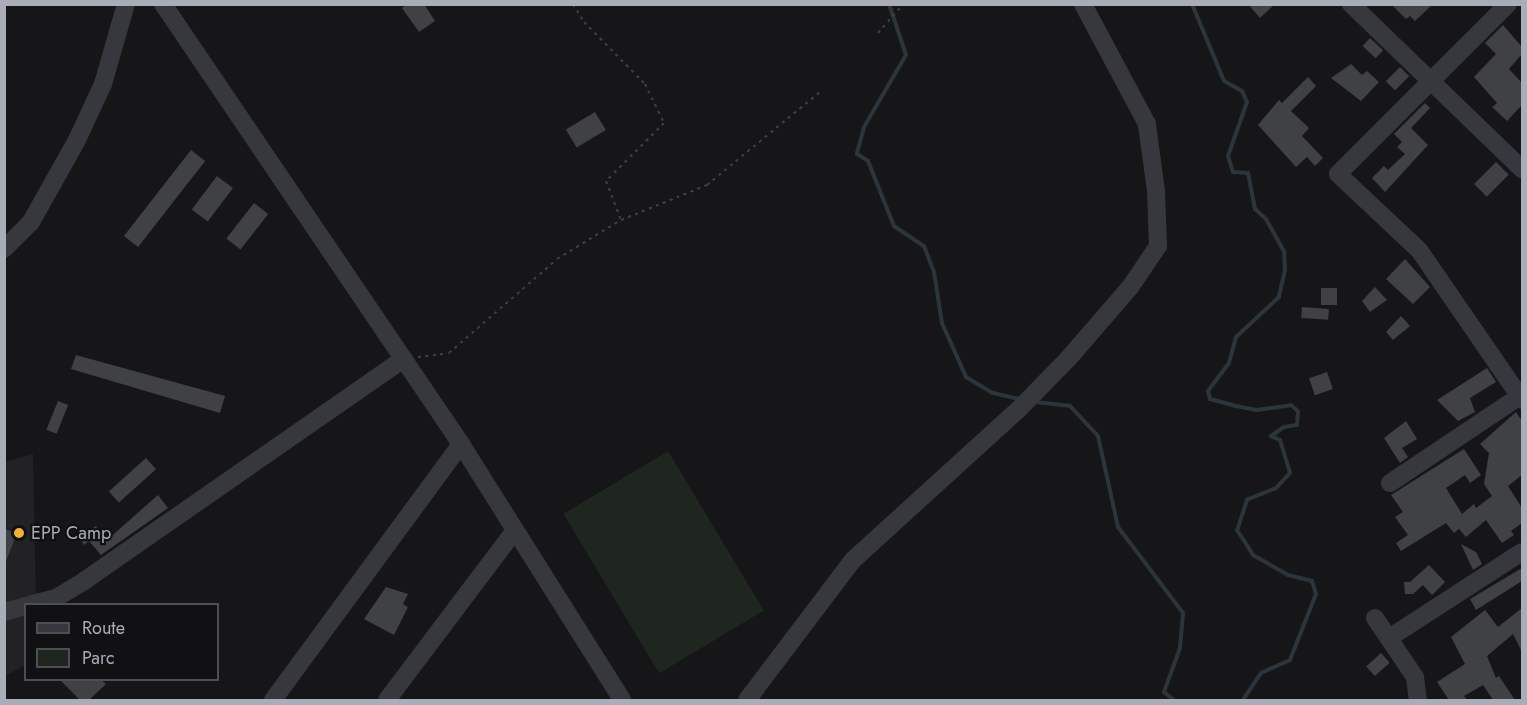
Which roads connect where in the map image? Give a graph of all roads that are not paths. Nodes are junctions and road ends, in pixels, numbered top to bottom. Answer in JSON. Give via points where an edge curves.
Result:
{"nodes":[{"id":1,"x":126,"y":4,"type":"edge"},
{"id":2,"x":163,"y":4,"type":"edge"},
{"id":3,"x":1083,"y":4,"type":"edge"},
{"id":4,"x":1351,"y":4,"type":"edge"},
{"id":5,"x":1508,"y":4,"type":"edge"},
{"id":6,"x":1428,"y":81,"type":"junction"},
{"id":7,"x":1522,"y":170,"type":"edge"},
{"id":8,"x":4,"y":249,"type":"edge"},
{"id":9,"x":403,"y":359,"type":"junction"},
{"id":10,"x":1522,"y":398,"type":"edge"},
{"id":11,"x":462,"y":444,"type":"junction"},
{"id":12,"x":1390,"y":483,"type":"dead end"},
{"id":13,"x":515,"y":530,"type":"junction"},
{"id":14,"x":1522,"y":552,"type":"edge"},
{"id":15,"x":36,"y":603,"type":"edge"},
{"id":16,"x":24,"y":607,"type":"edge"},
{"id":17,"x":4,"y":612,"type":"edge"},
{"id":18,"x":1375,"y":618,"type":"dead end"},
{"id":19,"x":1389,"y":638,"type":"junction"},
{"id":20,"x":273,"y":700,"type":"edge"},
{"id":21,"x":387,"y":700,"type":"edge"},
{"id":22,"x":622,"y":700,"type":"edge"},
{"id":23,"x":747,"y":700,"type":"edge"},
{"id":24,"x":1418,"y":700,"type":"edge"}],
"edges":[{"from":1,"to":8,"type":"street","via":[[104,84],[77,140],[31,222]]},
{"from":2,"to":9,"type":"street"},
{"from":3,"to":23,"type":"street","via":[[1147,124],[1158,246],[1131,286],[1060,367],[853,560]]},
{"from":4,"to":6,"type":"street"},
{"from":5,"to":6,"type":"street"},
{"from":6,"to":7,"type":"street"},
{"from":6,"to":10,"type":"street","via":[[1338,174],[1419,250]]},
{"from":9,"to":11,"type":"street"},
{"from":9,"to":15,"type":"street","via":[[84,581],[56,598]]},
{"from":10,"to":12,"type":"street"},
{"from":11,"to":13,"type":"street"},
{"from":11,"to":20,"type":"street"},
{"from":13,"to":21,"type":"street"},
{"from":13,"to":22,"type":"street"},
{"from":14,"to":19,"type":"street"},
{"from":16,"to":17,"type":"street"},
{"from":18,"to":19,"type":"street"},
{"from":19,"to":24,"type":"street","via":[[1415,676]]}]}
